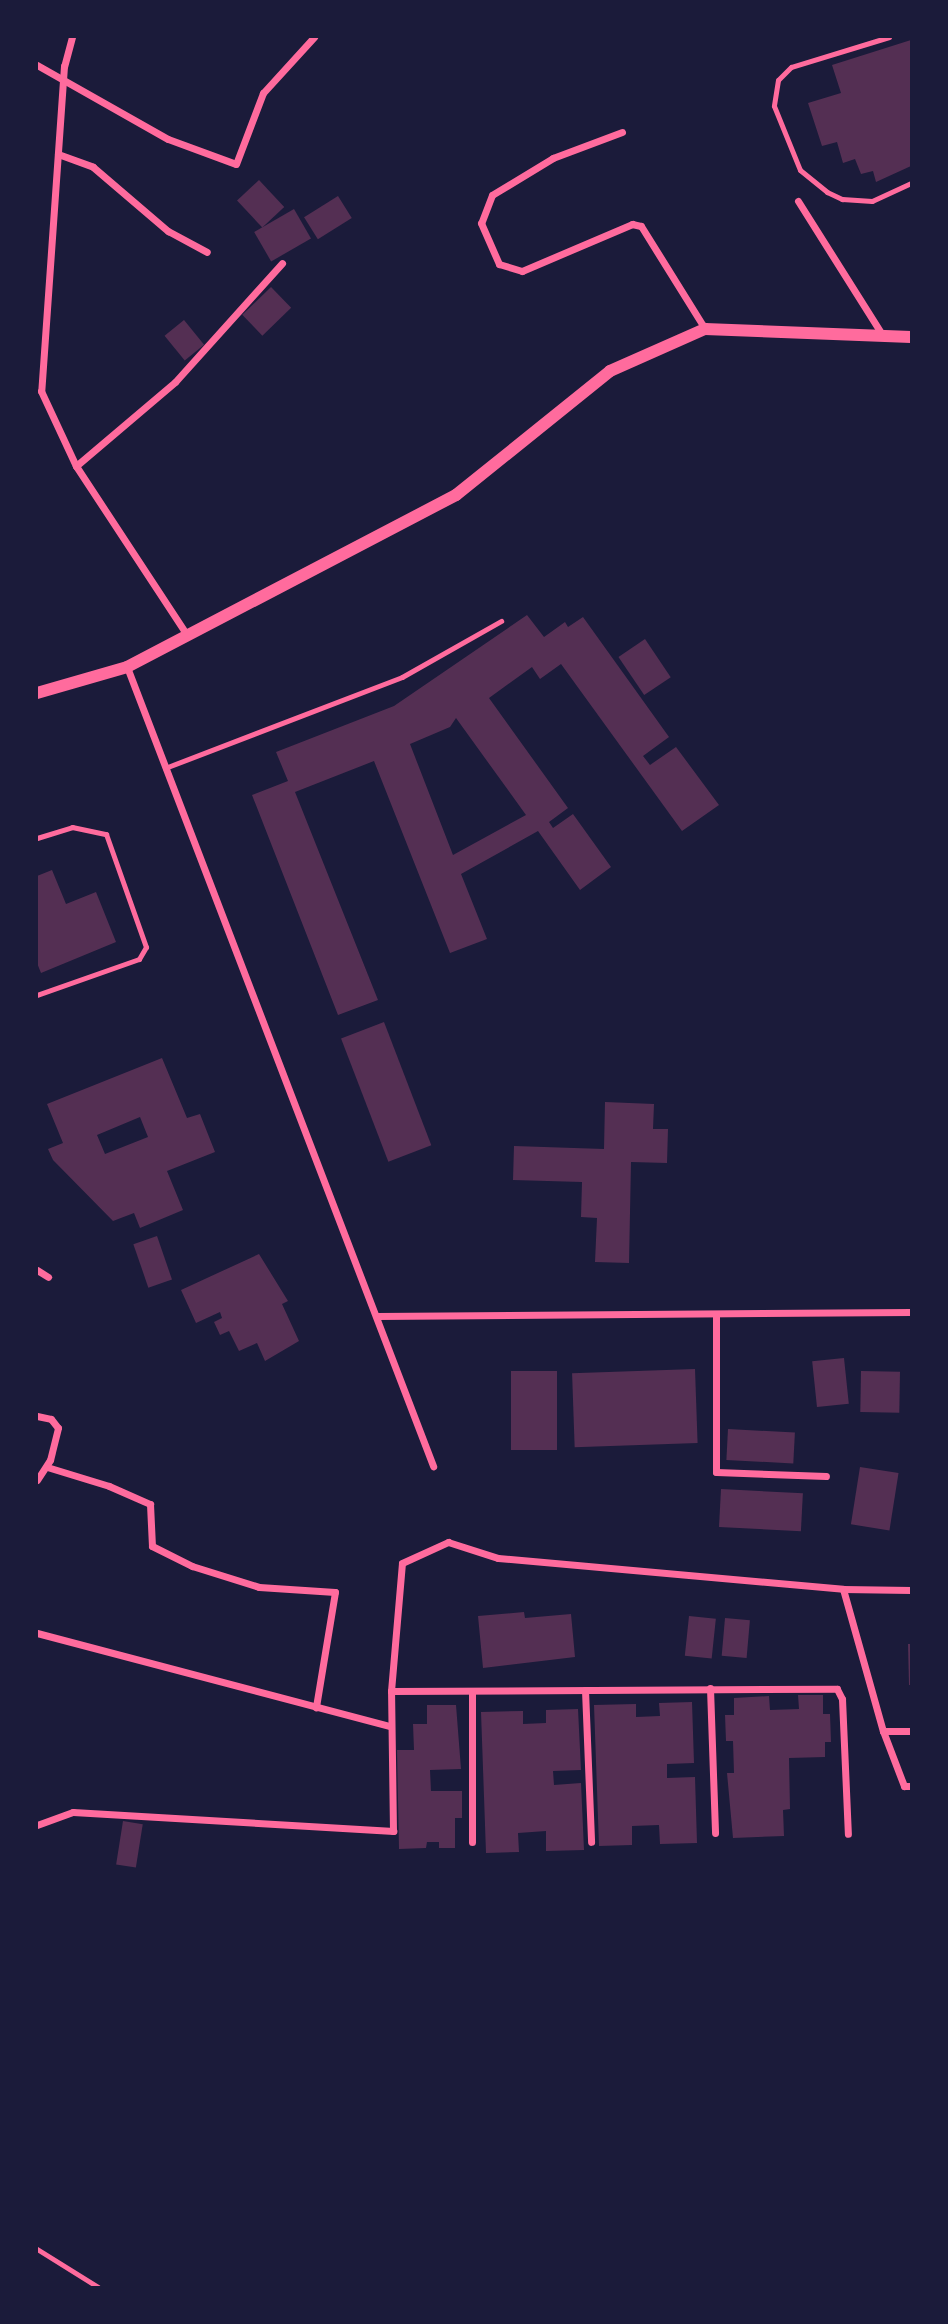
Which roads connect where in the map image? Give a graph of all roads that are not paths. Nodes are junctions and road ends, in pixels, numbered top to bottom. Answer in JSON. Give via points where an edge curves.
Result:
{"nodes":[{"id":1,"x":72,"y":37,"type":"edge"},
{"id":2,"x":314,"y":37,"type":"edge"},
{"id":3,"x":889,"y":37,"type":"edge"},
{"id":4,"x":37,"y":65,"type":"edge"},
{"id":5,"x":63,"y":83,"type":"junction"},
{"id":6,"x":622,"y":132,"type":"dead end"},
{"id":7,"x":58,"y":154,"type":"junction"},
{"id":8,"x":911,"y":183,"type":"edge"},
{"id":9,"x":798,"y":201,"type":"dead end"},
{"id":10,"x":207,"y":252,"type":"dead end"},
{"id":11,"x":282,"y":263,"type":"dead end"},
{"id":12,"x":705,"y":329,"type":"junction"},
{"id":13,"x":883,"y":337,"type":"junction"},
{"id":14,"x":911,"y":337,"type":"edge"},
{"id":15,"x":76,"y":466,"type":"junction"},
{"id":16,"x":501,"y":621,"type":"dead end"},
{"id":17,"x":187,"y":635,"type":"junction"},
{"id":18,"x":127,"y":667,"type":"junction"},
{"id":19,"x":37,"y":693,"type":"edge"},
{"id":20,"x":165,"y":768,"type":"junction"},
{"id":21,"x":37,"y":838,"type":"edge"},
{"id":22,"x":37,"y":995,"type":"edge"},
{"id":23,"x":37,"y":1270,"type":"edge"},
{"id":24,"x":48,"y":1277,"type":"dead end"},
{"id":25,"x":911,"y":1312,"type":"edge"},
{"id":26,"x":716,"y":1314,"type":"junction"},
{"id":27,"x":377,"y":1316,"type":"junction"},
{"id":28,"x":37,"y":1416,"type":"edge"},
{"id":29,"x":433,"y":1466,"type":"dead end"},
{"id":30,"x":47,"y":1467,"type":"junction"},
{"id":31,"x":827,"y":1476,"type":"dead end"},
{"id":32,"x":37,"y":1480,"type":"edge"},
{"id":33,"x":843,"y":1589,"type":"junction"},
{"id":34,"x":911,"y":1590,"type":"edge"},
{"id":35,"x":37,"y":1633,"type":"edge"},
{"id":36,"x":710,"y":1688,"type":"junction"},
{"id":37,"x":585,"y":1690,"type":"junction"},
{"id":38,"x":390,"y":1691,"type":"junction"},
{"id":39,"x":472,"y":1691,"type":"junction"},
{"id":40,"x":316,"y":1707,"type":"junction"},
{"id":41,"x":390,"y":1726,"type":"junction"},
{"id":42,"x":883,"y":1731,"type":"junction"},
{"id":43,"x":911,"y":1731,"type":"edge"},
{"id":44,"x":911,"y":1786,"type":"edge"},
{"id":45,"x":37,"y":1825,"type":"edge"},
{"id":46,"x":715,"y":1833,"type":"dead end"},
{"id":47,"x":848,"y":1834,"type":"dead end"},
{"id":48,"x":472,"y":1842,"type":"dead end"},
{"id":49,"x":592,"y":1842,"type":"dead end"},
{"id":50,"x":37,"y":2249,"type":"edge"},
{"id":51,"x":98,"y":2287,"type":"edge"}],
"edges":[{"from":1,"to":5,"type":"street"},
{"from":2,"to":5,"type":"street","via":[[263,93],[236,163],[168,139]]},
{"from":3,"to":8,"type":"lane","via":[[791,67],[778,80],[774,106],[800,170],[827,192],[872,201]]},
{"from":4,"to":5,"type":"street"},
{"from":5,"to":7,"type":"street"},
{"from":6,"to":12,"type":"street","via":[[553,158],[492,195],[481,223],[499,264],[522,271],[632,224],[641,226]]},
{"from":7,"to":10,"type":"street","via":[[93,167],[168,232]]},
{"from":7,"to":15,"type":"street","via":[[41,391]]},
{"from":9,"to":13,"type":"street"},
{"from":11,"to":15,"type":"street","via":[[175,382]]},
{"from":12,"to":13,"type":"street"},
{"from":12,"to":17,"type":"street","via":[[610,371],[456,495]]},
{"from":13,"to":14,"type":"street"},
{"from":15,"to":17,"type":"street"},
{"from":16,"to":20,"type":"lane","via":[[402,677]]},
{"from":17,"to":18,"type":"street"},
{"from":18,"to":19,"type":"street"},
{"from":18,"to":20,"type":"street"},
{"from":20,"to":27,"type":"street"},
{"from":21,"to":22,"type":"lane","via":[[72,827],[106,834],[146,947],[139,959]]},
{"from":23,"to":24,"type":"street"},
{"from":25,"to":26,"type":"street"},
{"from":26,"to":27,"type":"street"},
{"from":26,"to":31,"type":"street","via":[[716,1472]]},
{"from":27,"to":29,"type":"street"},
{"from":28,"to":30,"type":"street","via":[[57,1423]]},
{"from":30,"to":32,"type":"street"},
{"from":30,"to":40,"type":"street","via":[[150,1504],[152,1546],[192,1566],[259,1587],[335,1592]]},
{"from":33,"to":34,"type":"street"},
{"from":33,"to":38,"type":"street","via":[[498,1558],[448,1542],[402,1563]]},
{"from":33,"to":42,"type":"street"},
{"from":35,"to":40,"type":"street"},
{"from":36,"to":37,"type":"street"},
{"from":36,"to":46,"type":"street"},
{"from":36,"to":47,"type":"street","via":[[837,1689],[842,1699]]},
{"from":37,"to":39,"type":"street"},
{"from":37,"to":49,"type":"street"},
{"from":38,"to":39,"type":"street"},
{"from":38,"to":41,"type":"street"},
{"from":39,"to":48,"type":"street"},
{"from":40,"to":41,"type":"street"},
{"from":41,"to":45,"type":"street","via":[[393,1831],[72,1812]]},
{"from":42,"to":43,"type":"street"},
{"from":42,"to":44,"type":"street","via":[[904,1786]]},
{"from":50,"to":51,"type":"lane"}]}
